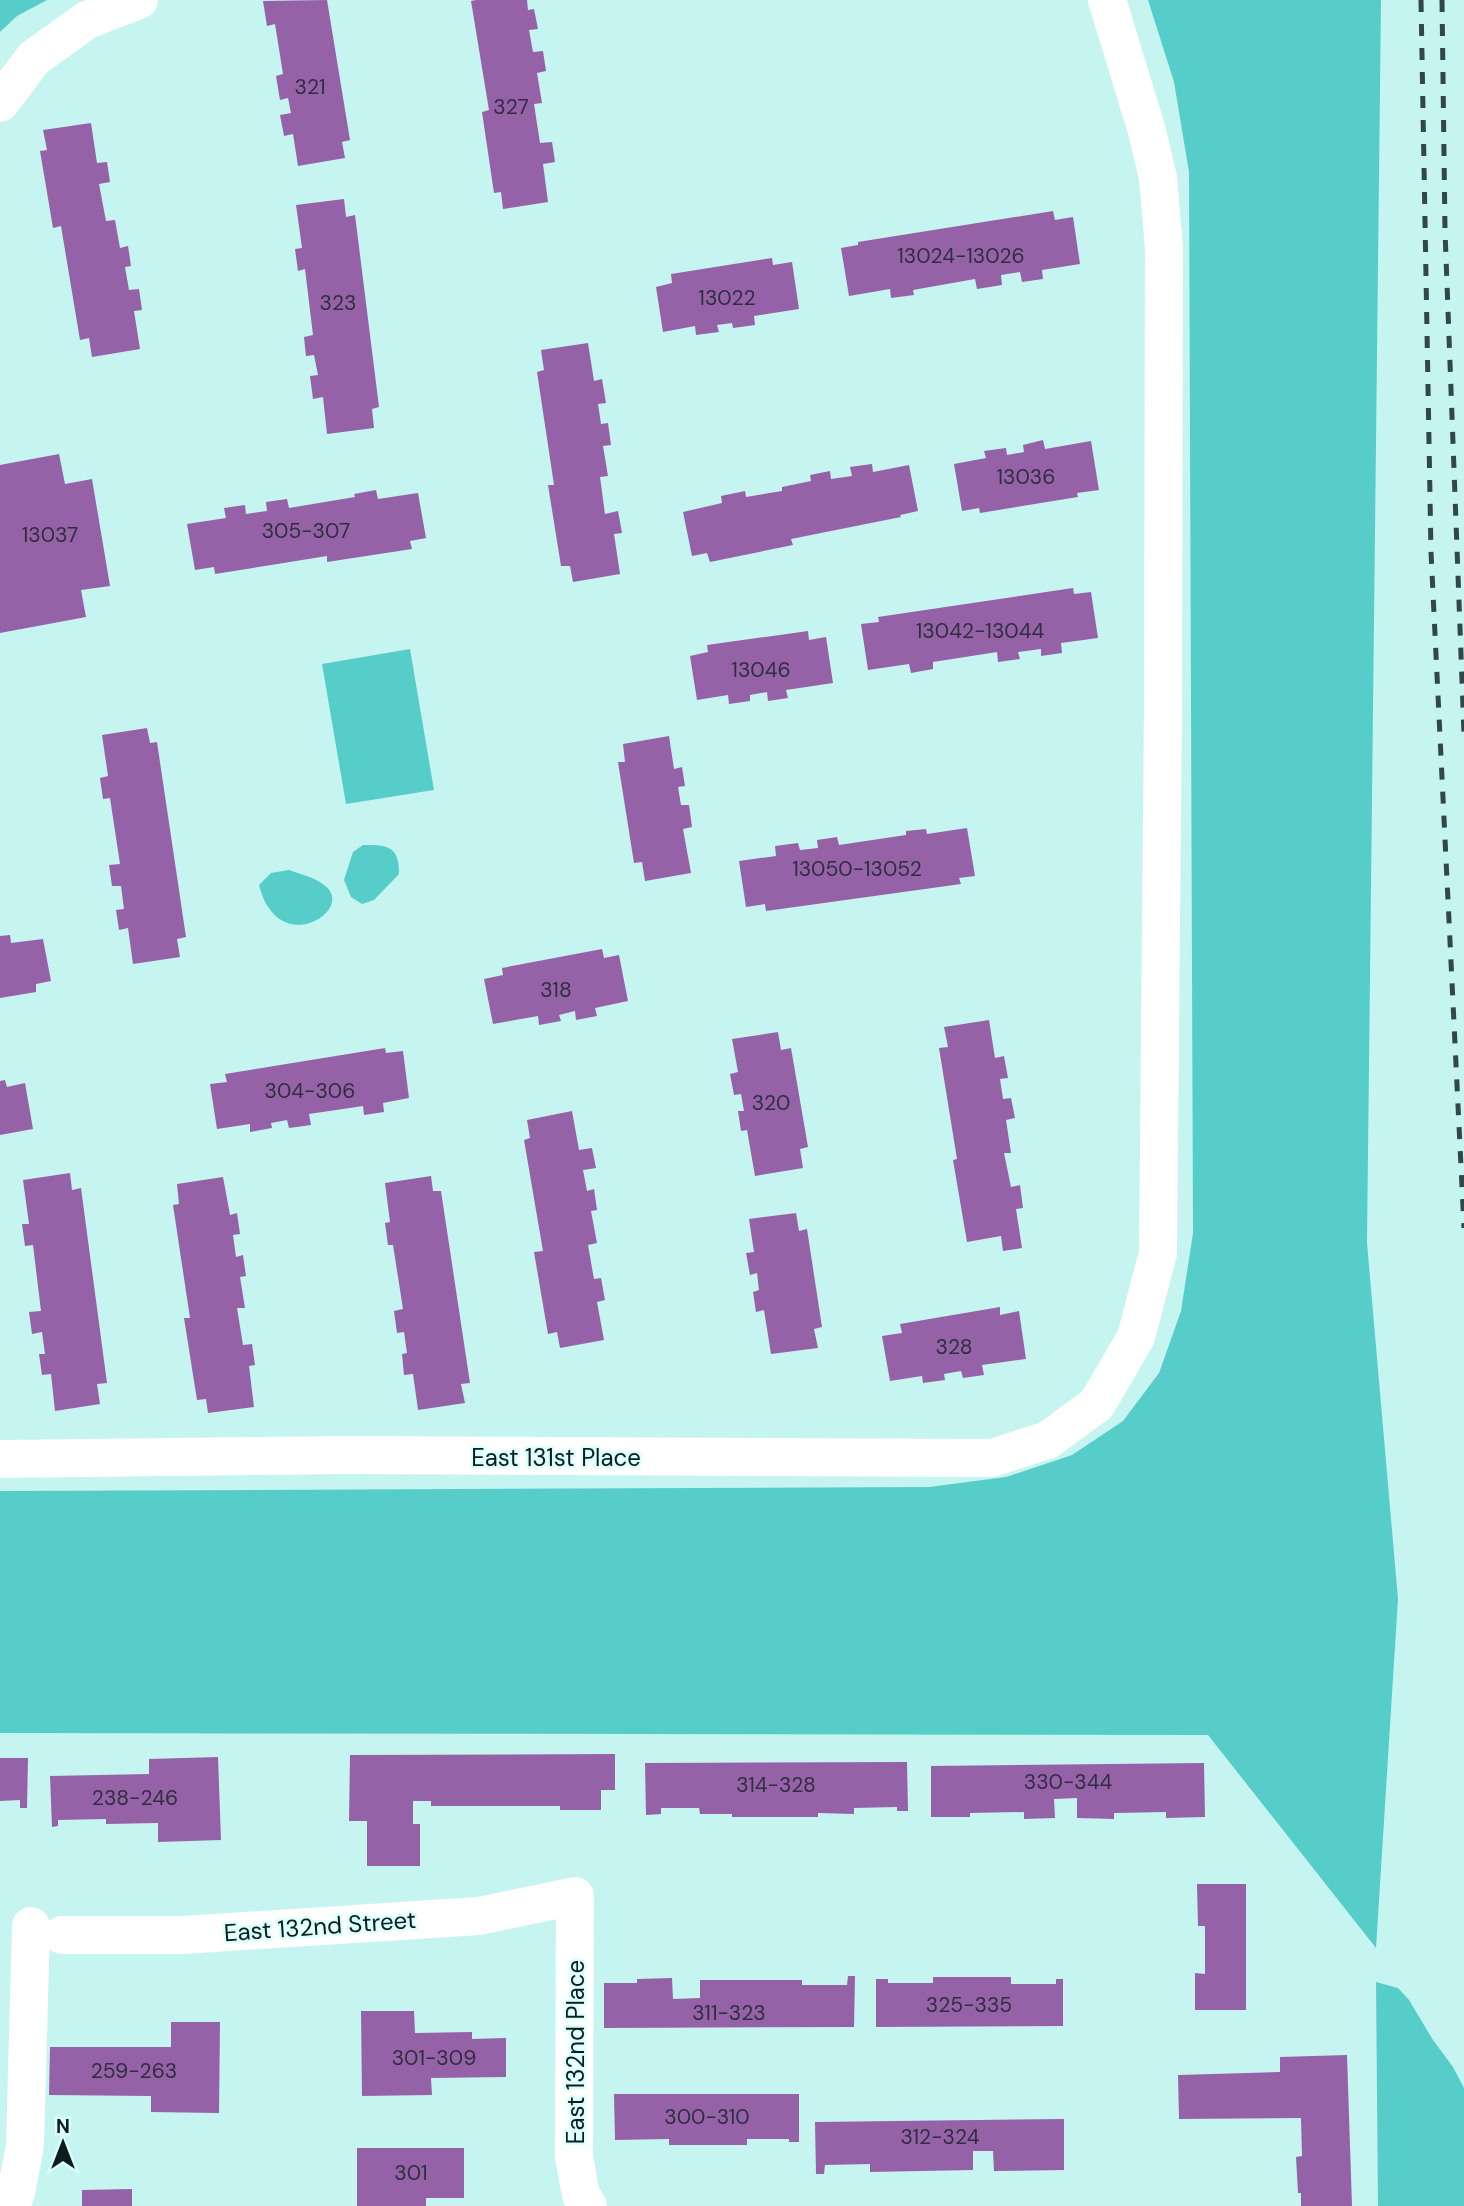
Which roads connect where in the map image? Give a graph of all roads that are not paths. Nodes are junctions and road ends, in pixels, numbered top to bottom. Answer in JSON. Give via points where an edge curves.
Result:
{"nodes":[{"id":1,"x":139,"y":0,"type":"edge"},
{"id":2,"x":1107,"y":0,"type":"edge"},
{"id":3,"x":0,"y":103,"type":"edge"},
{"id":4,"x":0,"y":1459,"type":"edge"},
{"id":5,"x":575,"y":1896,"type":"joint"},
{"id":6,"x":11,"y":2206,"type":"edge"},
{"id":7,"x":588,"y":2206,"type":"edge"}],
"edges":[{"from":1,"to":3,"type":"street","via":[[87,20],[34,58]]},
{"from":2,"to":4,"type":"street","name":"East 131st Place","via":[[1158,178],[1164,248],[1163,709],[1158,1253],[1136,1337],[1097,1404],[1048,1440],[992,1458],[349,1455]]},
{"from":5,"to":6,"type":"street","name":"East 132nd Street","via":[[479,1916],[183,1935],[47,1931],[24,2145]]},
{"from":5,"to":7,"type":"street","name":"East 132nd Place","via":[[575,2157],[581,2195]]}]}
